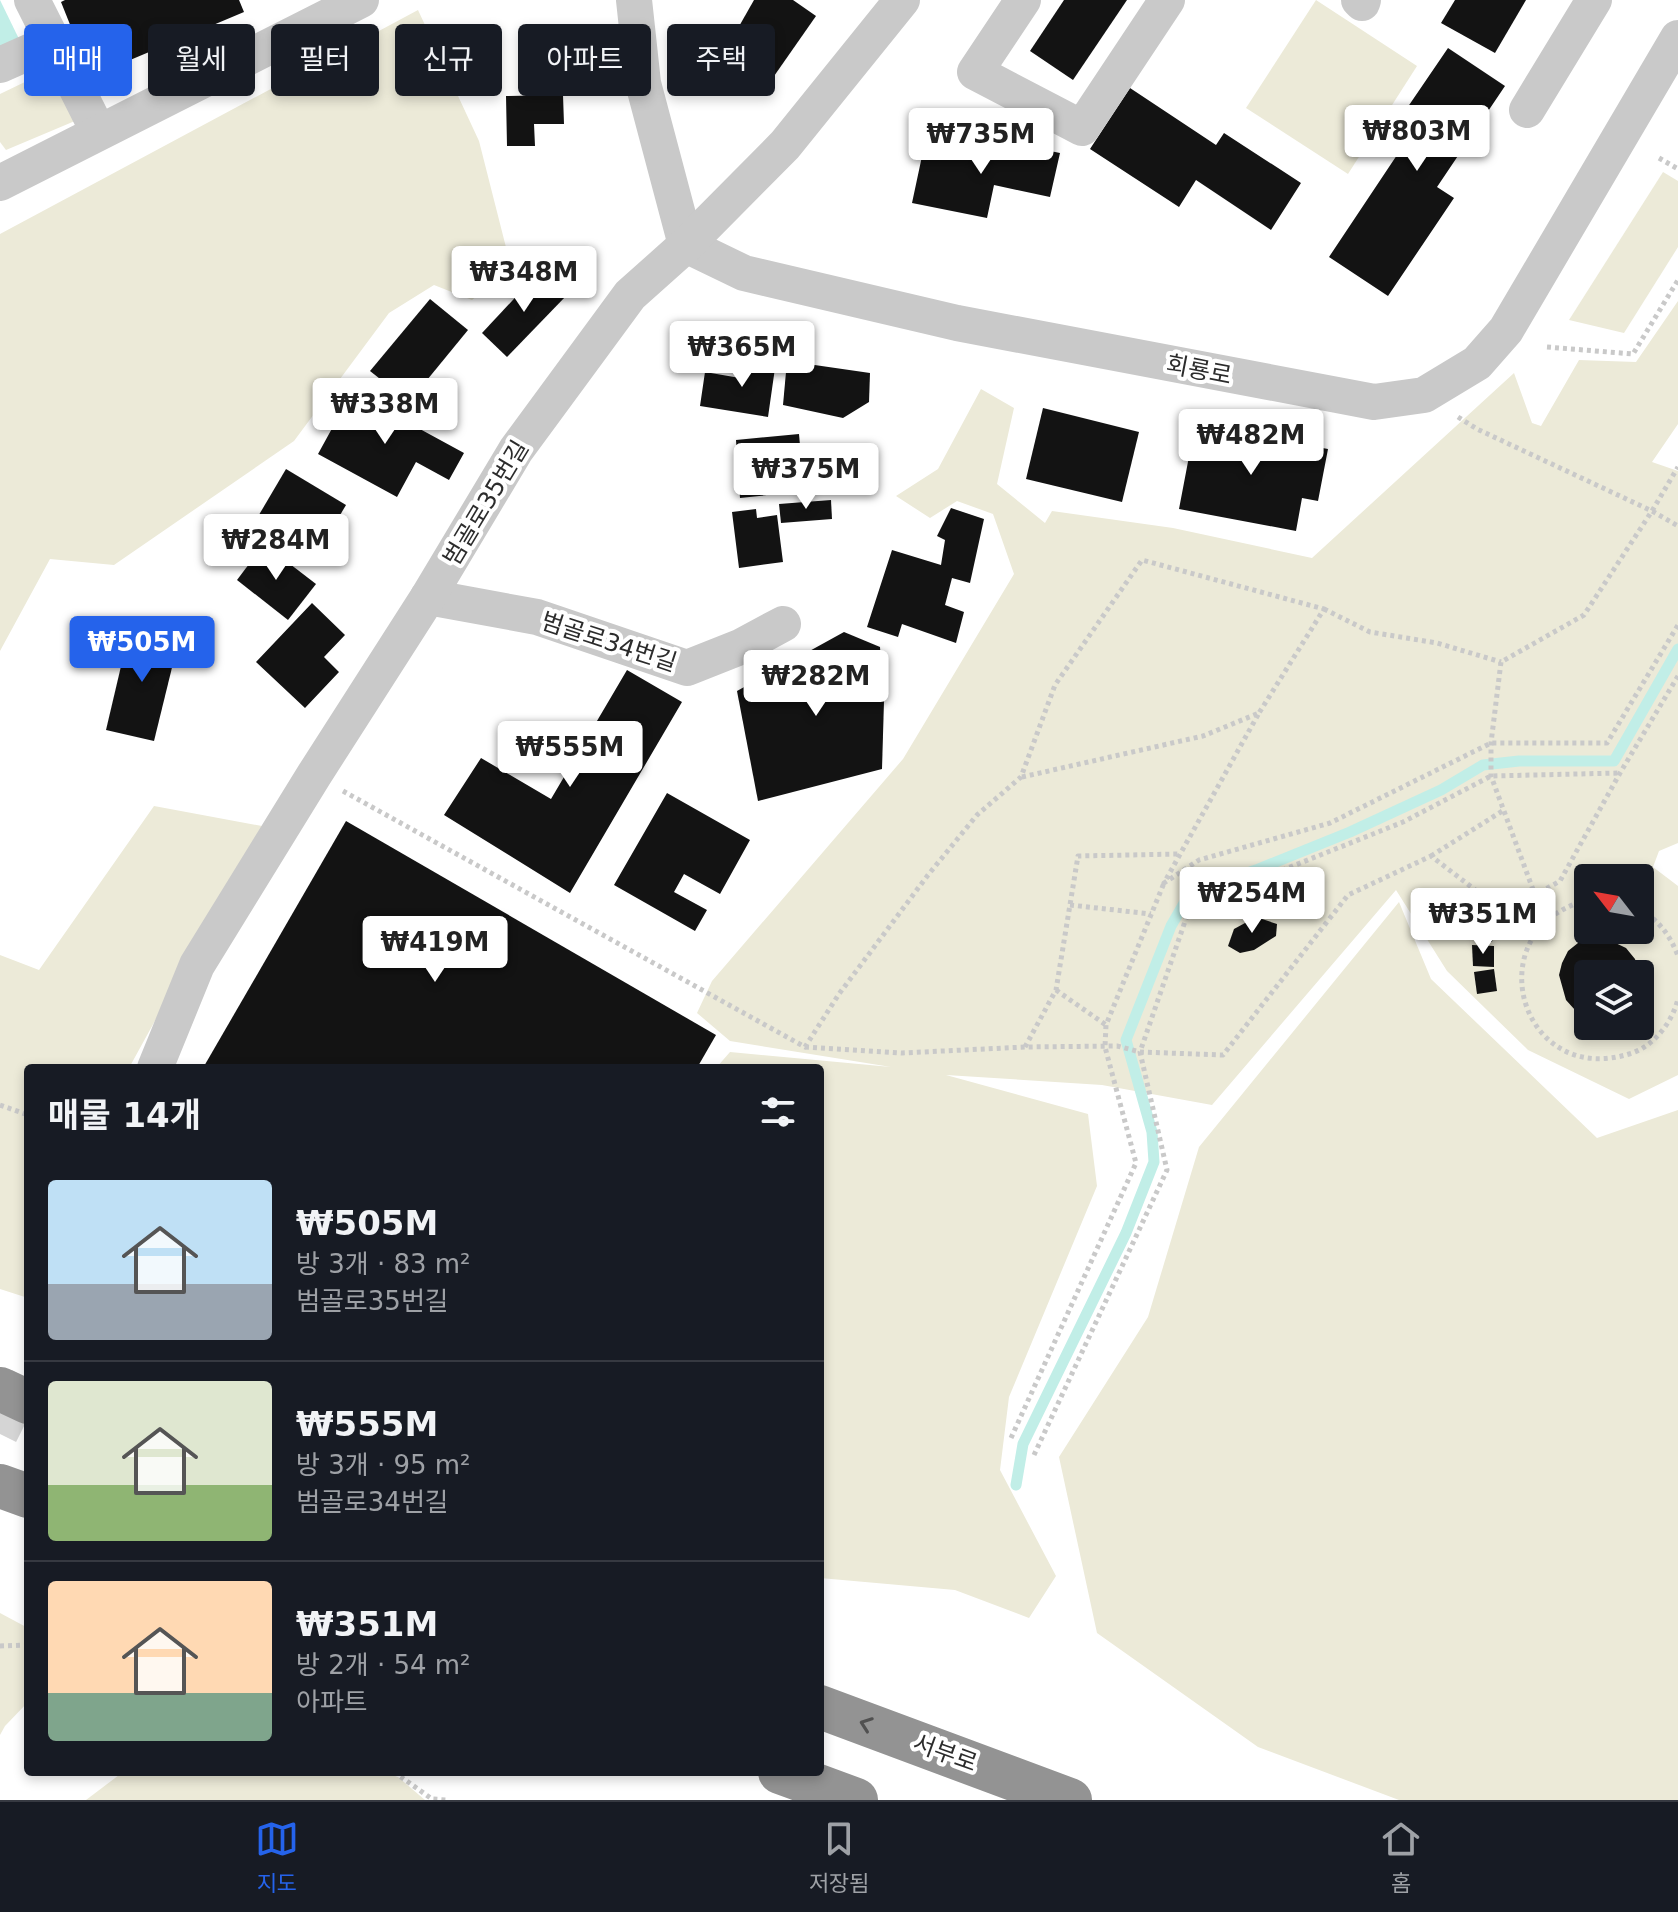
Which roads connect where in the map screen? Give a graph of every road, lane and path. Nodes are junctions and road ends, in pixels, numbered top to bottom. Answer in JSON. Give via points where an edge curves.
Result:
{"nodes":[{"id":1,"x":32,"y":0,"type":"edge"},
{"id":2,"x":361,"y":0,"type":"edge"},
{"id":3,"x":634,"y":0,"type":"edge"},
{"id":4,"x":902,"y":0,"type":"edge"},
{"id":5,"x":1023,"y":0,"type":"edge"},
{"id":6,"x":1167,"y":0,"type":"edge"},
{"id":7,"x":1594,"y":0,"type":"edge"},
{"id":8,"x":45,"y":24,"type":"edge"},
{"id":9,"x":1678,"y":38,"type":"edge"},
{"id":10,"x":24,"y":54,"type":"edge"},
{"id":11,"x":0,"y":65,"type":"edge"},
{"id":12,"x":81,"y":96,"type":"edge"},
{"id":13,"x":1527,"y":110,"type":"dead end"},
{"id":14,"x":98,"y":131,"type":"junction"},
{"id":15,"x":1659,"y":158,"type":"dead end"},
{"id":16,"x":1678,"y":169,"type":"edge"},
{"id":17,"x":0,"y":182,"type":"edge"},
{"id":18,"x":686,"y":245,"type":"junction"},
{"id":19,"x":1678,"y":280,"type":"edge"},
{"id":20,"x":1547,"y":347,"type":"dead end"},
{"id":21,"x":1424,"y":395,"type":"junction"},
{"id":22,"x":1678,"y":467,"type":"edge"},
{"id":23,"x":1652,"y":511,"type":"junction"},
{"id":24,"x":1678,"y":526,"type":"edge"},
{"id":25,"x":428,"y":597,"type":"junction"},
{"id":26,"x":1324,"y":609,"type":"junction"},
{"id":27,"x":783,"y":624,"type":"dead end"},
{"id":28,"x":1678,"y":625,"type":"edge"},
{"id":29,"x":1501,"y":662,"type":"junction"},
{"id":30,"x":1678,"y":676,"type":"edge"},
{"id":31,"x":1259,"y":713,"type":"junction"},
{"id":32,"x":1490,"y":747,"type":"junction"},
{"id":33,"x":1491,"y":773,"type":"junction"},
{"id":34,"x":1620,"y":773,"type":"junction"},
{"id":35,"x":314,"y":775,"type":"junction"},
{"id":36,"x":1021,"y":777,"type":"junction"},
{"id":37,"x":1504,"y":810,"type":"junction"},
{"id":38,"x":1179,"y":854,"type":"junction"},
{"id":39,"x":1431,"y":856,"type":"junction"},
{"id":40,"x":1164,"y":883,"type":"junction"},
{"id":41,"x":1535,"y":895,"type":"junction"},
{"id":42,"x":1070,"y":905,"type":"junction"},
{"id":43,"x":1574,"y":905,"type":"edge"},
{"id":44,"x":1151,"y":914,"type":"junction"},
{"id":45,"x":1550,"y":917,"type":"junction"},
{"id":46,"x":1654,"y":919,"type":"edge"},
{"id":47,"x":1678,"y":956,"type":"edge"},
{"id":48,"x":1056,"y":990,"type":"junction"},
{"id":49,"x":1678,"y":999,"type":"edge"},
{"id":50,"x":1106,"y":1025,"type":"junction"},
{"id":51,"x":805,"y":1047,"type":"junction"},
{"id":52,"x":1025,"y":1047,"type":"junction"},
{"id":53,"x":1105,"y":1047,"type":"junction"},
{"id":54,"x":1137,"y":1052,"type":"junction"},
{"id":55,"x":157,"y":1064,"type":"edge"},
{"id":56,"x":0,"y":1105,"type":"edge"},
{"id":57,"x":24,"y":1114,"type":"edge"},
{"id":58,"x":0,"y":1389,"type":"edge"},
{"id":59,"x":24,"y":1400,"type":"edge"},
{"id":60,"x":0,"y":1401,"type":"edge"},
{"id":61,"x":24,"y":1410,"type":"edge"},
{"id":62,"x":1011,"y":1438,"type":"dead end"},
{"id":63,"x":1034,"y":1455,"type":"dead end"},
{"id":64,"x":0,"y":1486,"type":"edge"},
{"id":65,"x":24,"y":1495,"type":"edge"},
{"id":66,"x":24,"y":1645,"type":"edge"},
{"id":67,"x":0,"y":1646,"type":"edge"},
{"id":68,"x":824,"y":1708,"type":"edge"},
{"id":69,"x":400,"y":1776,"type":"edge"},
{"id":70,"x":791,"y":1776,"type":"edge"},
{"id":71,"x":447,"y":1800,"type":"edge"},
{"id":72,"x":856,"y":1800,"type":"edge"},
{"id":73,"x":1070,"y":1800,"type":"edge"}],
"edges":[{"from":1,"to":8,"type":"street"},
{"from":2,"to":14,"type":"street"},
{"from":3,"to":18,"type":"street","via":[[643,83]]},
{"from":4,"to":18,"type":"street","name":"범골로35번길","via":[[785,145]]},
{"from":5,"to":6,"type":"street","via":[[975,72],[1082,128]]},
{"from":7,"to":13,"type":"street"},
{"from":9,"to":21,"type":"street","name":"회룡로","via":[[1506,330],[1477,363]]},
{"from":10,"to":11,"type":"street"},
{"from":12,"to":14,"type":"street"},
{"from":14,"to":17,"type":"street"},
{"from":15,"to":16,"type":"path"},
{"from":18,"to":21,"type":"street","name":"회룡로","via":[[744,273],[957,323],[1374,402]]},
{"from":18,"to":25,"type":"street","name":"범골로35번길","via":[[630,295],[516,450]]},
{"from":19,"to":20,"type":"path","via":[[1633,354]]},
{"from":21,"to":23,"type":"path","via":[[1477,429]]},
{"from":22,"to":23,"type":"path"},
{"from":23,"to":24,"type":"path"},
{"from":23,"to":29,"type":"path","via":[[1584,615]]},
{"from":25,"to":27,"type":"street","name":"범골로34번길","via":[[537,617],[687,668]]},
{"from":25,"to":35,"type":"street","name":"범골로35번길"},
{"from":26,"to":29,"type":"path","via":[[1370,632],[1437,643]]},
{"from":26,"to":31,"type":"path"},
{"from":26,"to":36,"type":"path","via":[[1142,560],[1055,685]]},
{"from":28,"to":32,"type":"path","via":[[1607,743]]},
{"from":29,"to":32,"type":"path"},
{"from":30,"to":34,"type":"path"},
{"from":31,"to":36,"type":"path","via":[[1203,736]]},
{"from":31,"to":38,"type":"path"},
{"from":32,"to":33,"type":"path"},
{"from":32,"to":40,"type":"path","via":[[1330,823],[1199,860]]},
{"from":33,"to":34,"type":"path"},
{"from":33,"to":37,"type":"path"},
{"from":33,"to":54,"type":"path","via":[[1403,822],[1190,907]]},
{"from":34,"to":41,"type":"path","via":[[1560,881]]},
{"from":35,"to":51,"type":"path"},
{"from":35,"to":55,"type":"street","name":"범골로35번길","via":[[197,965]]},
{"from":36,"to":51,"type":"path","via":[[977,815],[928,875]]},
{"from":37,"to":39,"type":"path"},
{"from":37,"to":41,"type":"path"},
{"from":38,"to":40,"type":"path"},
{"from":38,"to":42,"type":"path","via":[[1078,856]]},
{"from":39,"to":41,"type":"path","via":[[1478,892],[1508,905]]},
{"from":39,"to":54,"type":"path","via":[[1348,895],[1223,1055]]},
{"from":40,"to":44,"type":"path"},
{"from":41,"to":45,"type":"path"},
{"from":42,"to":44,"type":"path"},
{"from":42,"to":48,"type":"path"},
{"from":43,"to":45,"type":"path"},
{"from":44,"to":50,"type":"path"},
{"from":45,"to":49,"type":"path","via":[[1524,956],[1520,983],[1526,1010],[1540,1033],[1561,1050],[1586,1059],[1614,1060],[1639,1051],[1661,1034]]},
{"from":46,"to":47,"type":"path"},
{"from":48,"to":50,"type":"path"},
{"from":48,"to":52,"type":"path"},
{"from":50,"to":53,"type":"path"},
{"from":51,"to":52,"type":"path","via":[[902,1053]]},
{"from":52,"to":53,"type":"path"},
{"from":53,"to":54,"type":"path"},
{"from":53,"to":62,"type":"path","via":[[1136,1163]]},
{"from":54,"to":63,"type":"path","via":[[1167,1170]]},
{"from":56,"to":57,"type":"path"},
{"from":58,"to":59,"type":"highway"},
{"from":60,"to":61,"type":"highway"},
{"from":64,"to":65,"type":"highway"},
{"from":66,"to":67,"type":"path"},
{"from":73,"to":68,"type":"highway","name":"서부로","one_way":true},
{"from":69,"to":71,"type":"path","via":[[432,1799]]},
{"from":70,"to":72,"type":"highway"}]}
